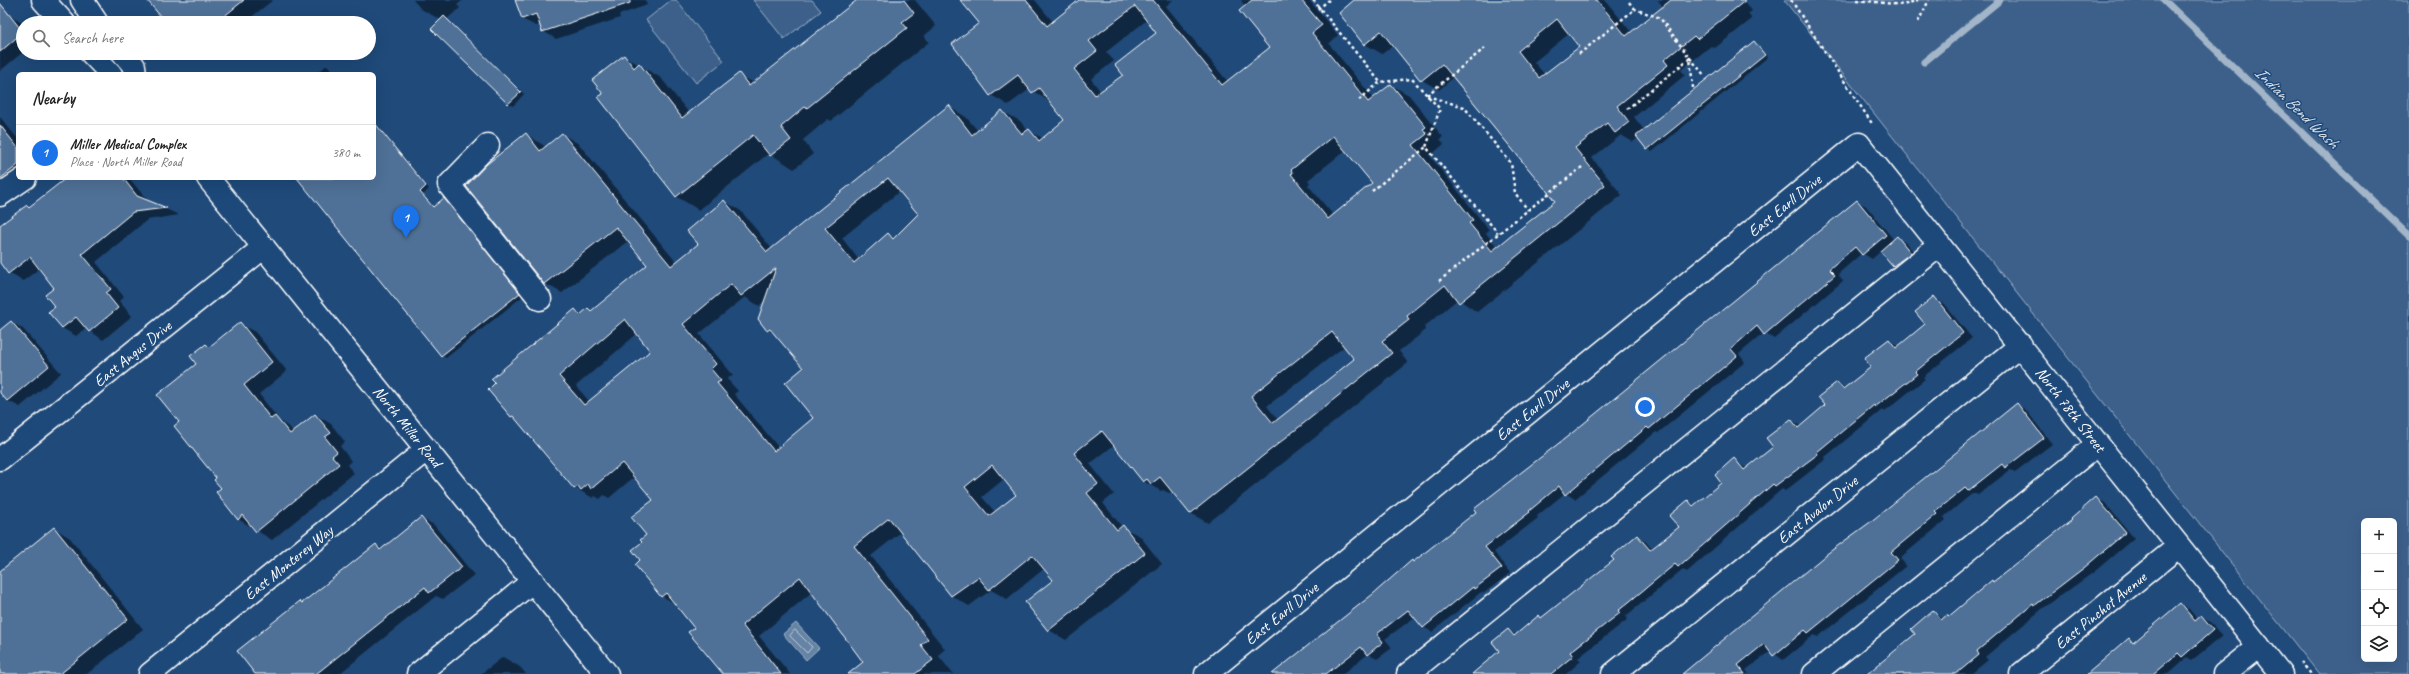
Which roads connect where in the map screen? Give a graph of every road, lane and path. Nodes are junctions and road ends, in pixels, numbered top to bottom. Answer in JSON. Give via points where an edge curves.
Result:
{"nodes":[{"id":1,"x":42,"y":0,"type":"edge"},
{"id":2,"x":82,"y":0,"type":"edge"},
{"id":3,"x":1313,"y":0,"type":"edge"},
{"id":4,"x":1329,"y":0,"type":"edge"},
{"id":5,"x":1627,"y":0,"type":"edge"},
{"id":6,"x":1857,"y":0,"type":"edge"},
{"id":7,"x":1918,"y":0,"type":"edge"},
{"id":8,"x":1929,"y":0,"type":"edge"},
{"id":9,"x":1319,"y":8,"type":"junction"},
{"id":10,"x":1635,"y":9,"type":"junction"},
{"id":11,"x":57,"y":16,"type":"edge"},
{"id":12,"x":92,"y":16,"type":"edge"},
{"id":13,"x":1918,"y":22,"type":"dead end"},
{"id":14,"x":1484,"y":48,"type":"dead end"},
{"id":15,"x":1579,"y":54,"type":"dead end"},
{"id":16,"x":1690,"y":58,"type":"junction"},
{"id":17,"x":98,"y":60,"type":"edge"},
{"id":18,"x":129,"y":60,"type":"edge"},
{"id":19,"x":109,"y":72,"type":"edge"},
{"id":20,"x":135,"y":72,"type":"edge"},
{"id":21,"x":1705,"y":76,"type":"dead end"},
{"id":22,"x":1380,"y":82,"type":"junction"},
{"id":23,"x":1693,"y":88,"type":"dead end"},
{"id":24,"x":1426,"y":96,"type":"junction"},
{"id":25,"x":1359,"y":100,"type":"dead end"},
{"id":26,"x":1627,"y":109,"type":"dead end"},
{"id":27,"x":1859,"y":144,"type":"joint"},
{"id":28,"x":488,"y":145,"type":"dead end"},
{"id":29,"x":1426,"y":147,"type":"junction"},
{"id":30,"x":1582,"y":167,"type":"dead end"},
{"id":31,"x":22,"y":180,"type":"edge"},
{"id":32,"x":210,"y":180,"type":"edge"},
{"id":33,"x":1372,"y":190,"type":"dead end"},
{"id":34,"x":0,"y":195,"type":"edge"},
{"id":35,"x":1528,"y":210,"type":"junction"},
{"id":36,"x":1498,"y":233,"type":"junction"},
{"id":37,"x":1940,"y":245,"type":"junction"},
{"id":38,"x":264,"y":247,"type":"junction"},
{"id":39,"x":1439,"y":281,"type":"dead end"},
{"id":40,"x":540,"y":299,"type":"dead end"},
{"id":41,"x":2021,"y":345,"type":"junction"},
{"id":42,"x":2098,"y":444,"type":"junction"},
{"id":43,"x":426,"y":450,"type":"junction"},
{"id":44,"x":0,"y":459,"type":"edge"},
{"id":45,"x":2179,"y":546,"type":"junction"},
{"id":46,"x":533,"y":582,"type":"junction"},
{"id":47,"x":2259,"y":646,"type":"junction"},
{"id":48,"x":150,"y":674,"type":"edge"},
{"id":49,"x":418,"y":674,"type":"edge"},
{"id":50,"x":607,"y":674,"type":"edge"},
{"id":51,"x":1206,"y":674,"type":"edge"},
{"id":52,"x":1408,"y":674,"type":"edge"},
{"id":53,"x":1613,"y":674,"type":"edge"},
{"id":54,"x":1814,"y":674,"type":"edge"},
{"id":55,"x":2021,"y":674,"type":"edge"},
{"id":56,"x":2224,"y":674,"type":"edge"},
{"id":57,"x":2281,"y":674,"type":"edge"}],
"edges":[{"from":1,"to":11,"type":"street"},
{"from":2,"to":12,"type":"street"},
{"from":3,"to":9,"type":"path"},
{"from":4,"to":9,"type":"path"},
{"from":5,"to":10,"type":"path"},
{"from":6,"to":7,"type":"path","via":[[1903,5]]},
{"from":8,"to":13,"type":"path"},
{"from":9,"to":22,"type":"path"},
{"from":10,"to":15,"type":"path"},
{"from":10,"to":16,"type":"path","via":[[1660,18]]},
{"from":14,"to":24,"type":"path"},
{"from":16,"to":21,"type":"path"},
{"from":16,"to":23,"type":"path"},
{"from":16,"to":26,"type":"path"},
{"from":17,"to":19,"type":"street"},
{"from":18,"to":20,"type":"street"},
{"from":22,"to":24,"type":"path","via":[[1412,80]]},
{"from":22,"to":25,"type":"path"},
{"from":24,"to":29,"type":"path","via":[[1440,109]]},
{"from":24,"to":35,"type":"path","via":[[1464,108],[1511,163],[1515,192]]},
{"from":27,"to":37,"type":"street","name":"North 78th Street"},
{"from":27,"to":51,"type":"street","name":"East Earll Drive"},
{"from":28,"to":40,"type":"street","via":[[449,185]]},
{"from":29,"to":33,"type":"path"},
{"from":29,"to":36,"type":"path"},
{"from":30,"to":35,"type":"path"},
{"from":31,"to":34,"type":"street"},
{"from":32,"to":38,"type":"street","name":"North Miller Road"},
{"from":35,"to":36,"type":"path"},
{"from":36,"to":39,"type":"path"},
{"from":37,"to":41,"type":"street","name":"North 78th Street"},
{"from":37,"to":52,"type":"street"},
{"from":38,"to":43,"type":"street","name":"North Miller Road"},
{"from":38,"to":44,"type":"street","name":"East Angus Drive"},
{"from":41,"to":42,"type":"street","name":"North 78th Street"},
{"from":41,"to":53,"type":"street","name":"East Avalon Drive"},
{"from":42,"to":45,"type":"street","name":"North 78th Street"},
{"from":42,"to":54,"type":"street"},
{"from":43,"to":46,"type":"street","name":"North Miller Road"},
{"from":43,"to":48,"type":"street","name":"East Monterey Way"},
{"from":45,"to":47,"type":"street","name":"North 78th Street"},
{"from":45,"to":55,"type":"street","name":"East Pinchot Avenue"},
{"from":46,"to":49,"type":"street"},
{"from":46,"to":50,"type":"street","name":"North Miller Road"},
{"from":47,"to":56,"type":"street"},
{"from":47,"to":57,"type":"street","name":"North 78th Street"}]}
